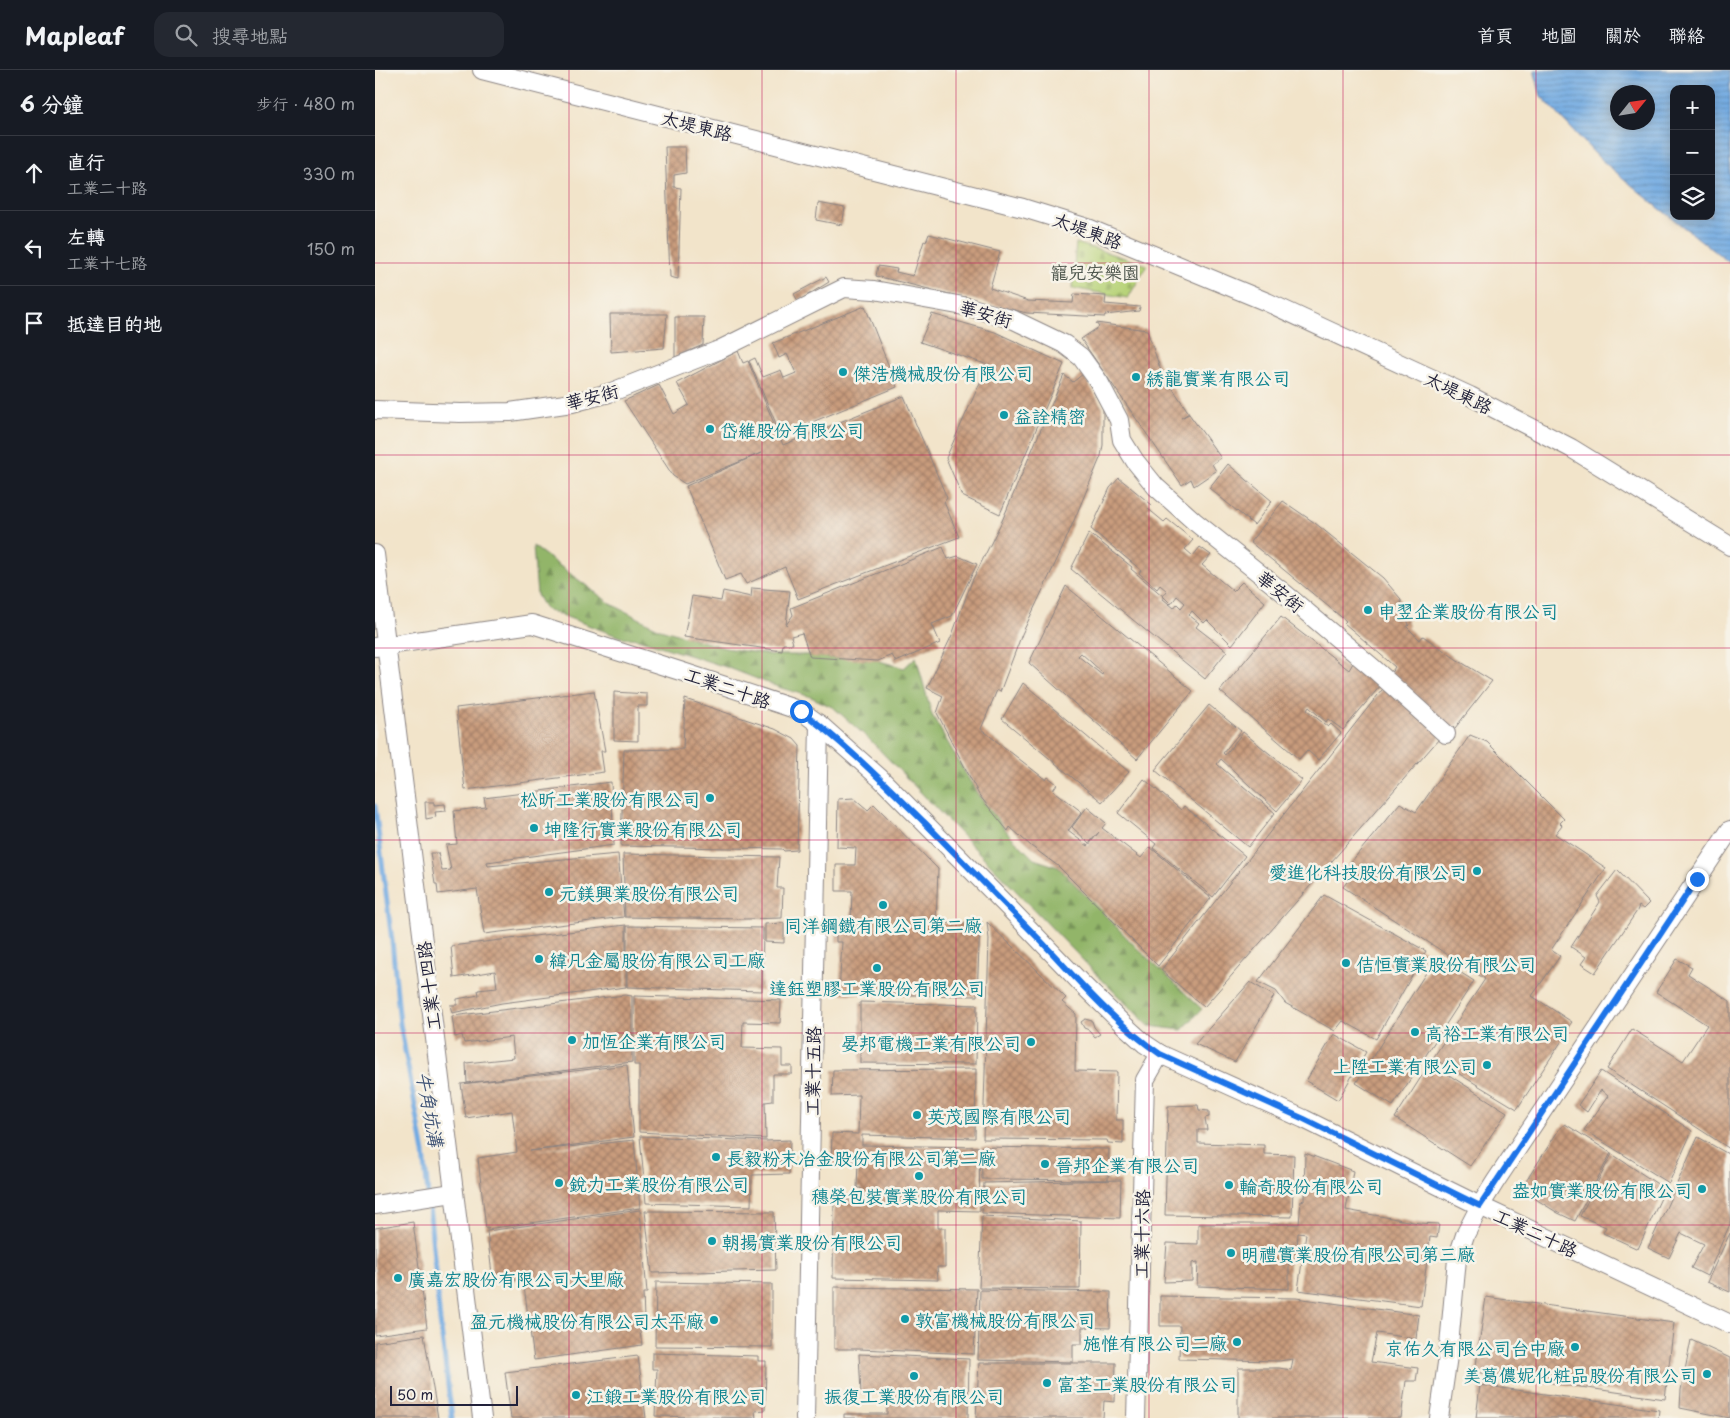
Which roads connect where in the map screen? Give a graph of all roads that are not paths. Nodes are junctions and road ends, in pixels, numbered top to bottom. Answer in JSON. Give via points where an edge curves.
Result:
{"nodes":[{"id":1,"x":482,"y":70,"type":"edge"},
{"id":2,"x":375,"y":410,"type":"edge"},
{"id":3,"x":1730,"y":546,"type":"edge"},
{"id":4,"x":375,"y":554,"type":"edge"},
{"id":5,"x":380,"y":646,"type":"edge"},
{"id":6,"x":819,"y":724,"type":"junction"},
{"id":7,"x":1446,"y":734,"type":"dead end"},
{"id":8,"x":1730,"y":830,"type":"edge"},
{"id":9,"x":1160,"y":1054,"type":"junction"},
{"id":10,"x":449,"y":1194,"type":"junction"},
{"id":11,"x":375,"y":1205,"type":"edge"},
{"id":12,"x":1480,"y":1206,"type":"junction"},
{"id":13,"x":1730,"y":1324,"type":"edge"},
{"id":14,"x":482,"y":1418,"type":"edge"},
{"id":15,"x":805,"y":1418,"type":"edge"},
{"id":16,"x":1136,"y":1418,"type":"edge"},
{"id":17,"x":1439,"y":1418,"type":"edge"}],
"edges":[{"from":1,"to":3,"type":"street","name":"太堤東路","via":[[1023,208],[1088,228],[1267,302],[1470,396],[1571,448]]},
{"from":2,"to":7,"type":"street","name":"華安街","via":[[510,412],[609,394],[719,350],[844,288],[874,290],[969,307],[1014,320],[1065,344],[1081,357],[1099,382],[1119,420],[1122,440],[1157,487],[1373,668]]},
{"from":4,"to":5,"type":"street","name":"工業十四路"},
{"from":5,"to":6,"type":"street","name":"工業二十路","via":[[532,624],[801,711]]},
{"from":5,"to":10,"type":"street","name":"工業十四路"},
{"from":6,"to":9,"type":"street","name":"工業二十路","via":[[880,778],[1125,1026]]},
{"from":6,"to":15,"type":"street","name":"工業十五路"},
{"from":8,"to":12,"type":"street"},
{"from":9,"to":12,"type":"street","name":"工業二十路","via":[[1304,1119]]},
{"from":9,"to":16,"type":"street","name":"工業十六路","via":[[1145,1080]]},
{"from":10,"to":11,"type":"street"},
{"from":10,"to":14,"type":"street","name":"工業十四路"},
{"from":12,"to":13,"type":"street","name":"工業二十路"},
{"from":12,"to":17,"type":"street","via":[[1457,1259]]}]}
